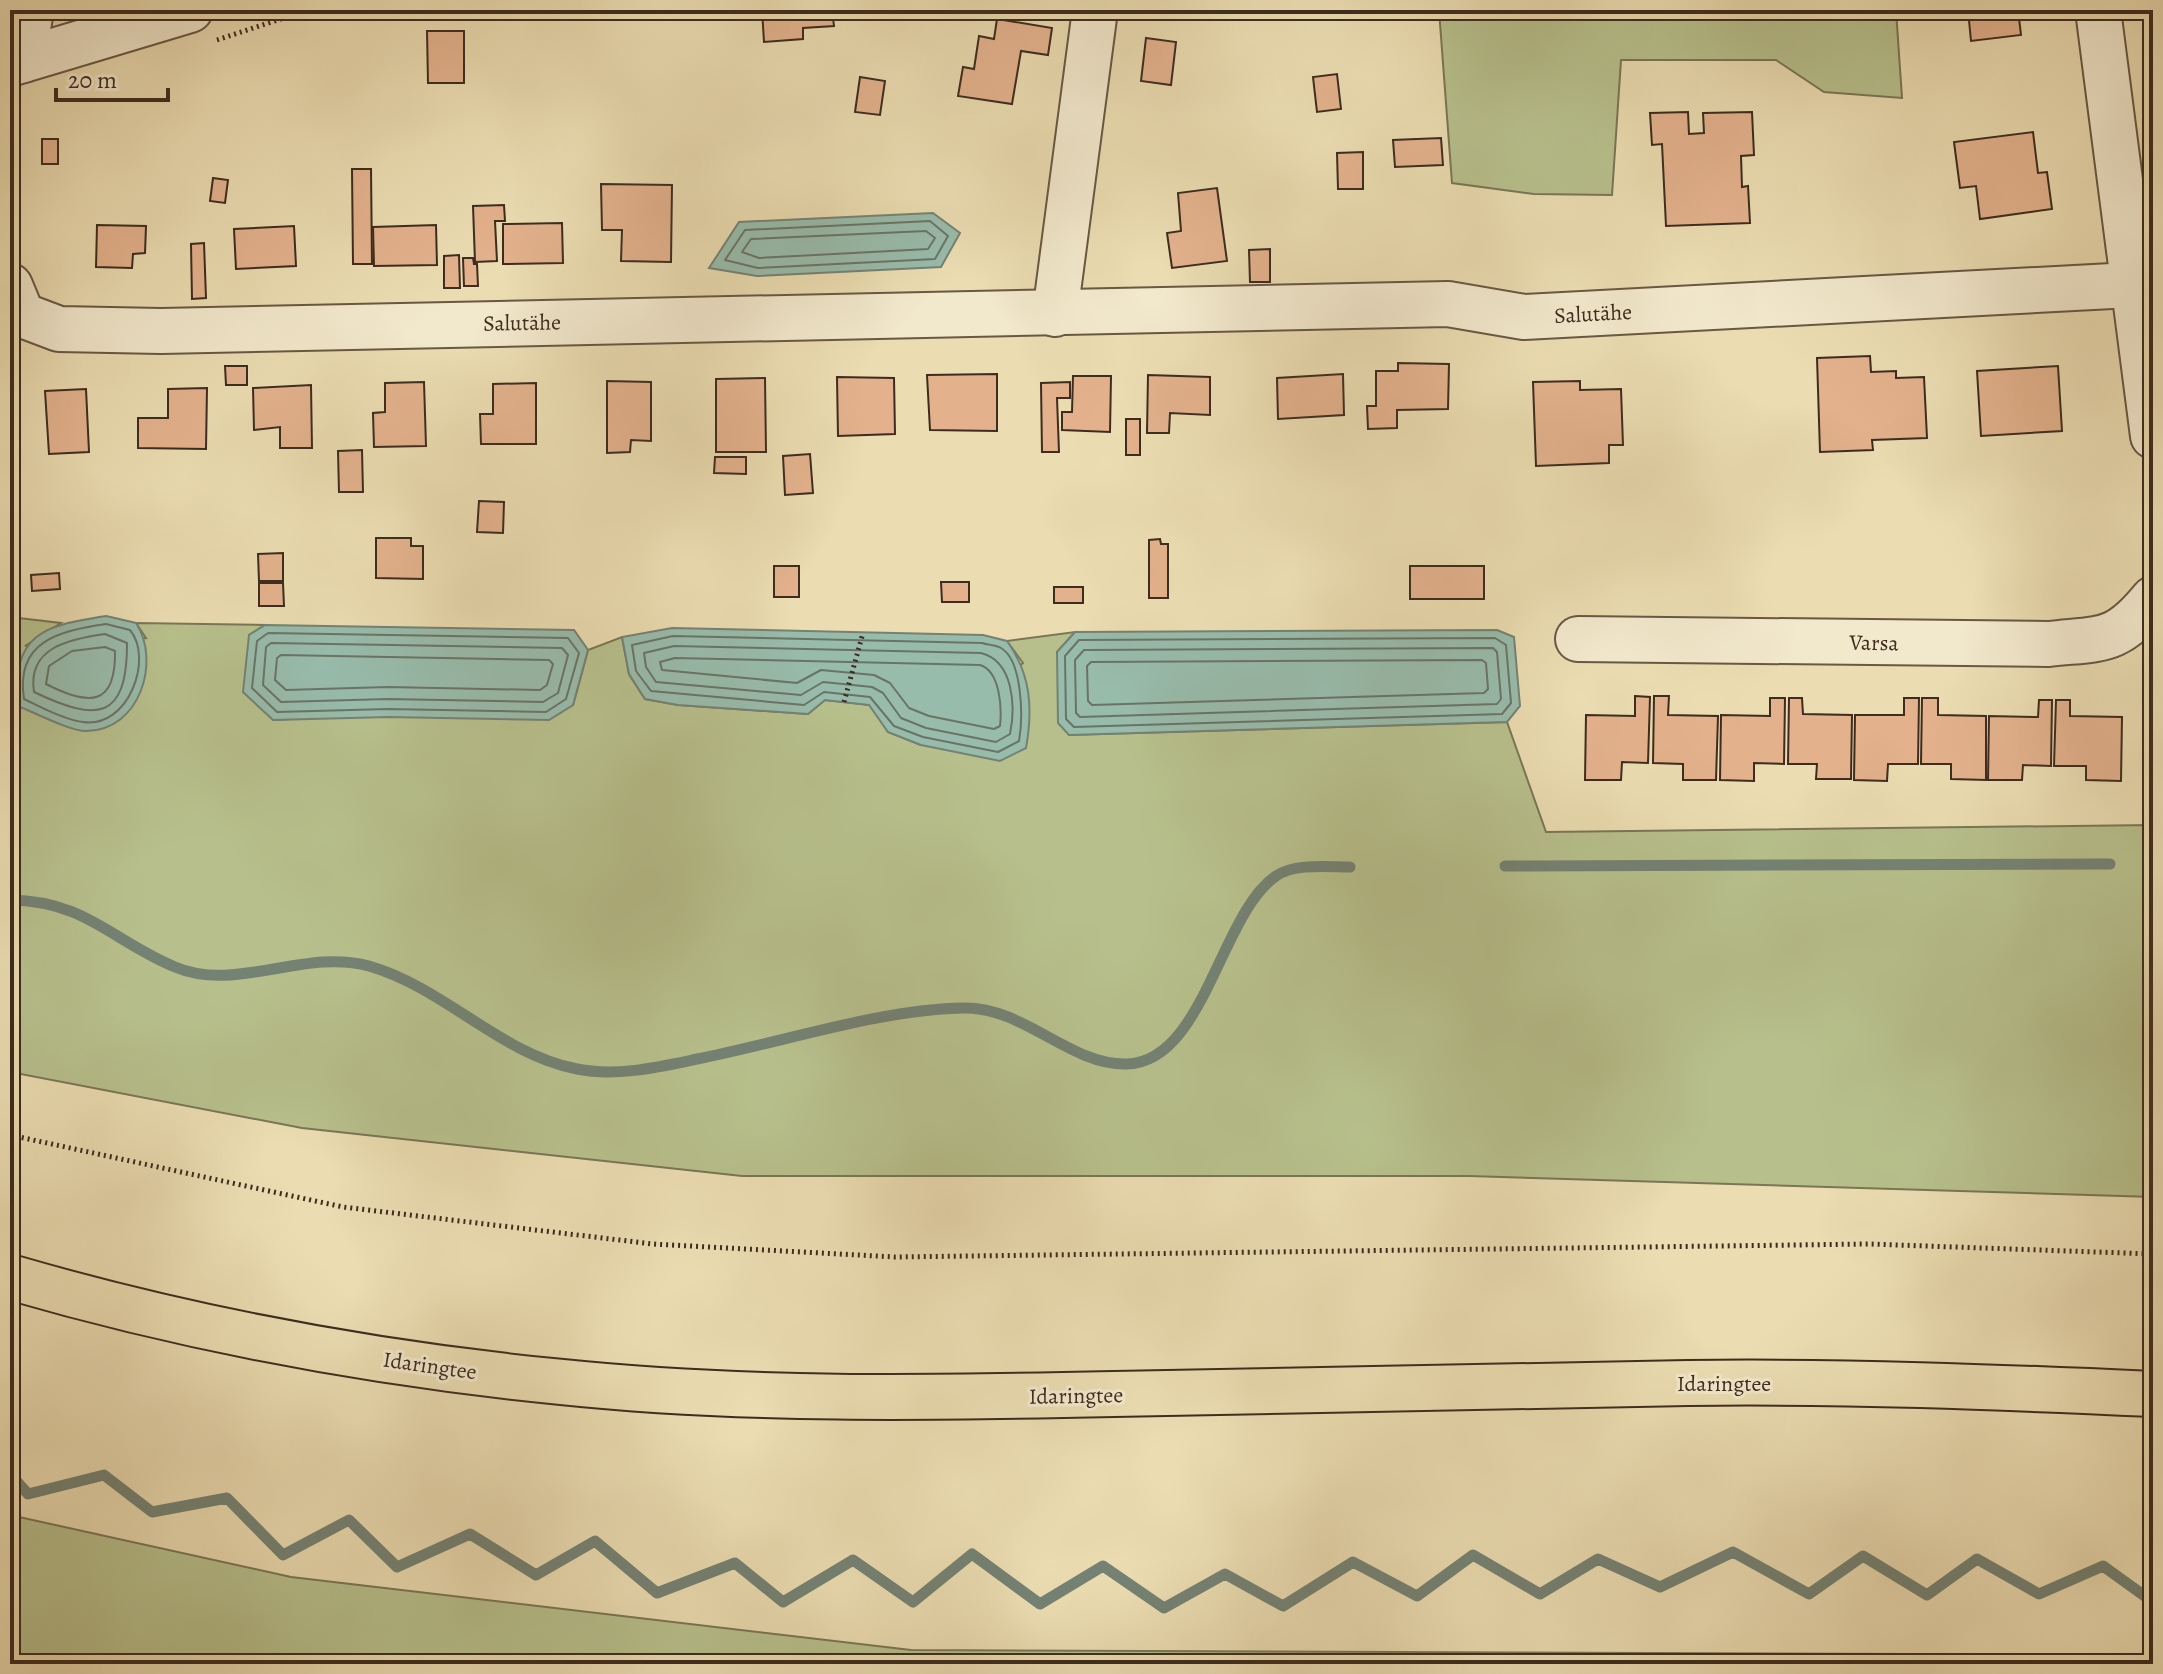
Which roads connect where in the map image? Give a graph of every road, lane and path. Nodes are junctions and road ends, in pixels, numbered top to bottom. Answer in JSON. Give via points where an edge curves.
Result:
{"nodes":[{"id":1,"x":31,"y":10,"type":"edge"},
{"id":2,"x":190,"y":10,"type":"edge"},
{"id":3,"x":1095,"y":10,"type":"edge"},
{"id":4,"x":2098,"y":10,"type":"edge"},
{"id":5,"x":16,"y":62,"type":"edge"},
{"id":6,"x":2131,"y":285,"type":"junction"},
{"id":7,"x":10,"y":286,"type":"edge"},
{"id":8,"x":1055,"y":314,"type":"junction"},
{"id":9,"x":2153,"y":436,"type":"edge"},
{"id":10,"x":2153,"y":599,"type":"edge"},
{"id":11,"x":863,"y":633,"type":"dead end"},
{"id":12,"x":1578,"y":639,"type":"dead end"},
{"id":13,"x":844,"y":702,"type":"dead end"},
{"id":14,"x":10,"y":1135,"type":"edge"},
{"id":15,"x":2153,"y":1254,"type":"edge"},
{"id":16,"x":10,"y":1277,"type":"edge"},
{"id":17,"x":2153,"y":1394,"type":"edge"}],
"edges":[{"from":1,"to":5,"type":"street"},
{"from":2,"to":5,"type":"street"},
{"from":3,"to":8,"type":"street"},
{"from":4,"to":6,"type":"street"},
{"from":6,"to":8,"type":"street","name":"Salutähe","via":[[1524,317],[1448,304]]},
{"from":6,"to":9,"type":"street"},
{"from":7,"to":8,"type":"street","name":"Salutähe","via":[[22,315],[59,329]]},
{"from":10,"to":12,"type":"street","name":"Varsa","via":[[2117,635],[2049,644]]},
{"from":11,"to":13,"type":"path"},
{"from":14,"to":15,"type":"path","via":[[343,1207],[653,1244],[895,1257],[1869,1244]]},
{"from":16,"to":17,"type":"main road","name":"Idaringtee","via":[[93,1301],[347,1354],[564,1383],[806,1396],[1707,1383],[1940,1384]]}]}
